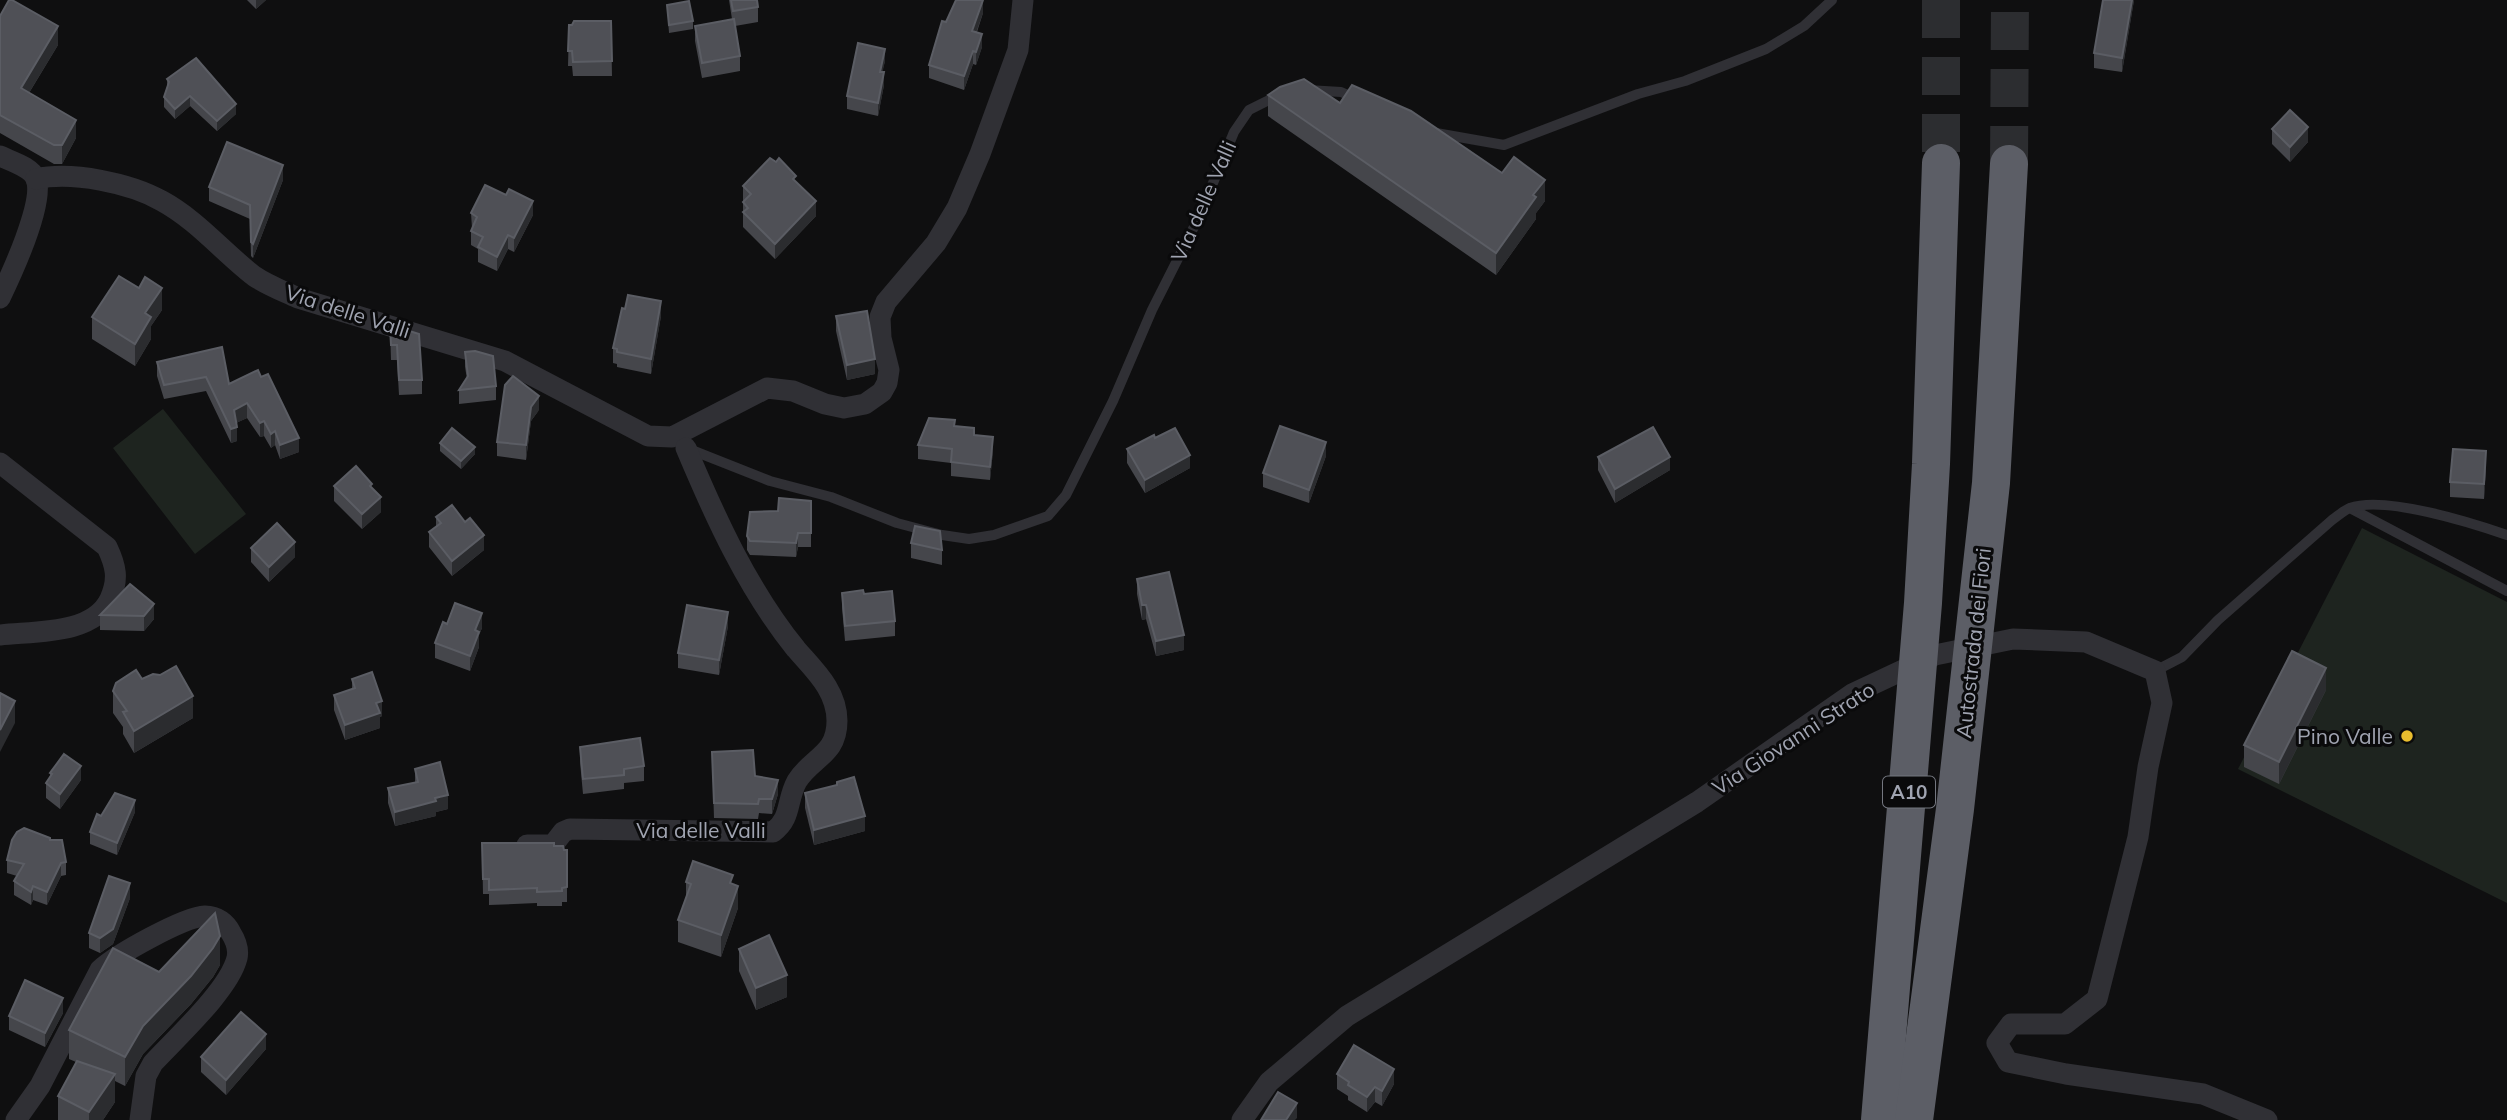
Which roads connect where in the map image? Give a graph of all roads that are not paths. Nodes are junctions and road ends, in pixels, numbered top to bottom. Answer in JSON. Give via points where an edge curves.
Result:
{"nodes":[{"id":1,"x":1023,"y":0,"type":"edge"},
{"id":2,"x":1832,"y":0,"type":"edge"},
{"id":3,"x":1297,"y":89,"type":"edge"},
{"id":4,"x":1285,"y":93,"type":"edge"},
{"id":5,"x":1366,"y":103,"type":"edge"},
{"id":6,"x":1429,"y":130,"type":"edge"},
{"id":7,"x":0,"y":156,"type":"edge"},
{"id":8,"x":1941,"y":163,"type":"tunnel mouth"},
{"id":9,"x":2009,"y":164,"type":"tunnel mouth"},
{"id":10,"x":36,"y":179,"type":"junction"},
{"id":11,"x":0,"y":298,"type":"edge"},
{"id":12,"x":679,"y":443,"type":"junction"},
{"id":13,"x":0,"y":463,"type":"edge"},
{"id":14,"x":2350,"y":508,"type":"junction"},
{"id":15,"x":2507,"y":535,"type":"edge"},
{"id":16,"x":2507,"y":590,"type":"edge"},
{"id":17,"x":0,"y":635,"type":"edge"},
{"id":18,"x":2155,"y":671,"type":"junction"},
{"id":19,"x":524,"y":845,"type":"edge"},
{"id":20,"x":16,"y":1120,"type":"edge"},
{"id":21,"x":140,"y":1120,"type":"edge"},
{"id":22,"x":1242,"y":1120,"type":"edge"},
{"id":23,"x":1880,"y":1120,"type":"edge"},
{"id":24,"x":1914,"y":1120,"type":"edge"},
{"id":25,"x":2267,"y":1120,"type":"edge"}],
"edges":[{"from":1,"to":12,"type":"street","via":[[1018,50],[957,208],[936,243],[886,302],[880,317],[889,370],[882,392],[865,404],[844,408],[793,391],[767,388]]},
{"from":2,"to":6,"type":"lane","via":[[1804,26],[1766,49],[1504,145]]},
{"from":3,"to":5,"type":"lane","via":[[1341,92]]},
{"from":4,"to":12,"type":"lane","name":"Via delle Valli","via":[[1249,110],[1234,132],[1114,401],[1066,495],[1048,516],[994,535],[969,539],[942,535],[770,481]]},
{"from":7,"to":10,"type":"street"},
{"from":8,"to":23,"type":"highway","number":"A10","via":[[1931,464],[1916,710]]},
{"from":9,"to":24,"type":"highway","name":"Autostrada dei Fiori","number":"A10","via":[[1991,483]]},
{"from":10,"to":11,"type":"street","via":[[37,199]]},
{"from":10,"to":12,"type":"street","name":"Via delle Valli","via":[[100,179],[161,201],[273,287],[505,361],[648,436]]},
{"from":12,"to":19,"type":"street","name":"Via delle Valli","via":[[775,624],[820,674],[832,698],[835,736],[830,748],[797,781],[786,819],[773,832],[570,829],[553,845]]},
{"from":13,"to":17,"type":"street","via":[[107,547],[116,566],[116,586],[106,606],[77,626]]},
{"from":14,"to":15,"type":"lane","via":[[2372,504],[2420,510]]},
{"from":14,"to":16,"type":"lane"},
{"from":14,"to":18,"type":"lane","via":[[2218,620],[2182,657]]},
{"from":18,"to":22,"type":"street","name":"Via Giovanni Strato","via":[[2086,642],[2013,639],[1936,655],[1852,694],[1697,802],[1347,1016],[1269,1082]]},
{"from":18,"to":25,"type":"street","via":[[2162,703],[2138,836],[2097,999],[2066,1024],[2011,1024],[1997,1043],[2008,1062],[2203,1094]]},
{"from":20,"to":21,"type":"street","via":[[40,1086],[100,970],[147,939],[203,916],[216,918],[227,926],[237,944],[237,957],[220,990],[153,1063],[146,1076]]}]}
